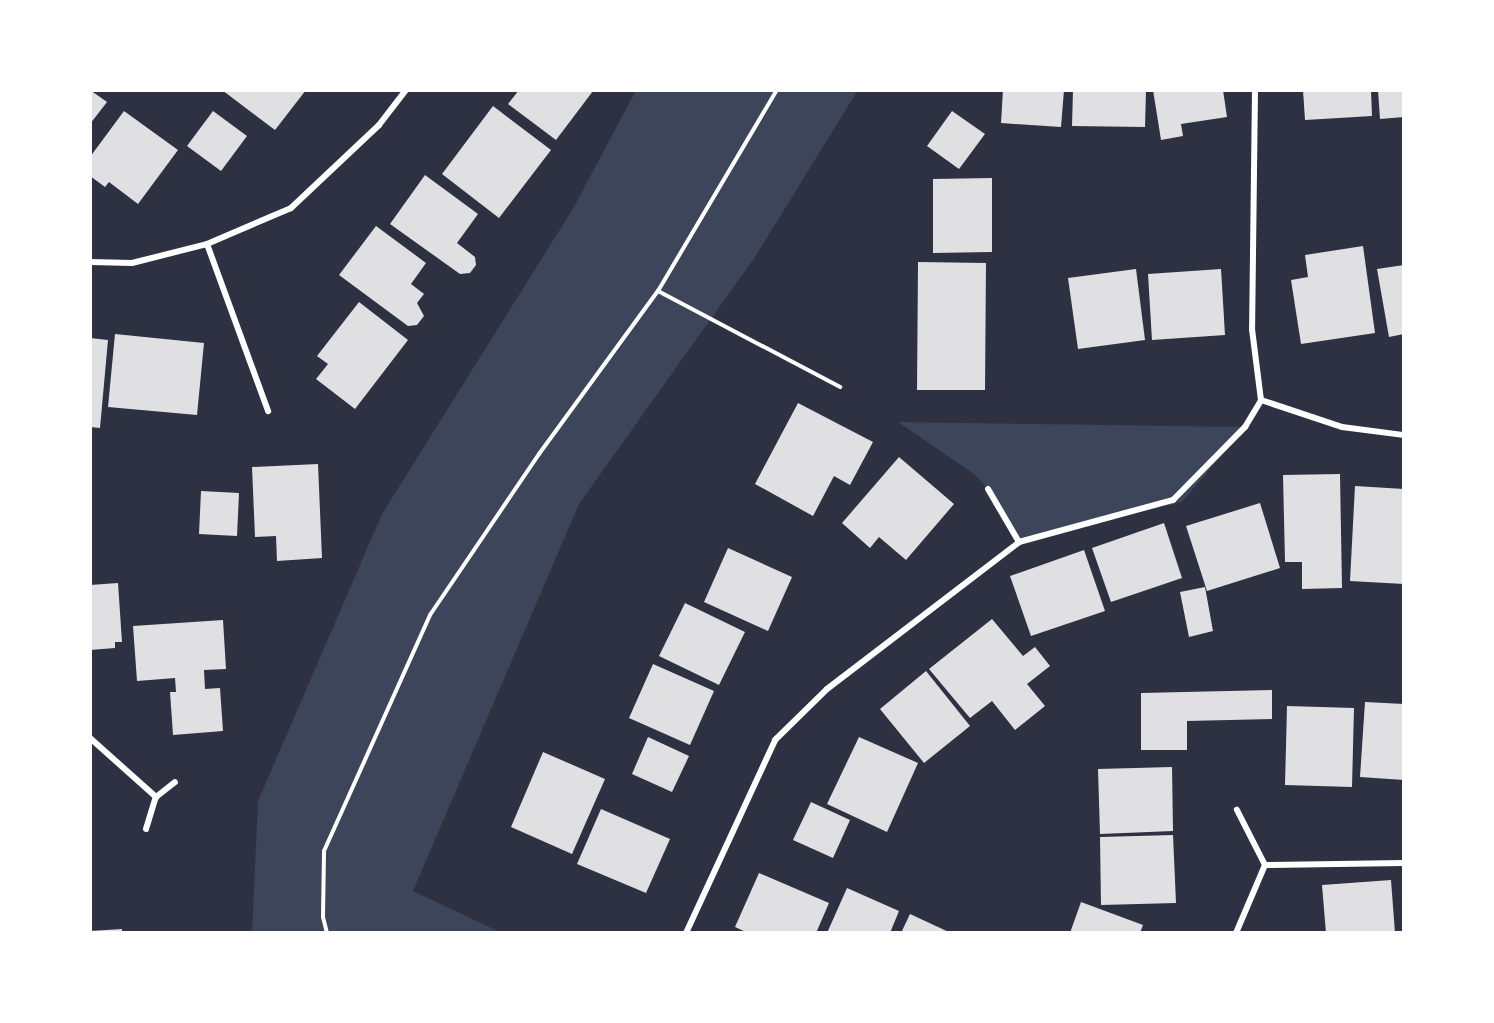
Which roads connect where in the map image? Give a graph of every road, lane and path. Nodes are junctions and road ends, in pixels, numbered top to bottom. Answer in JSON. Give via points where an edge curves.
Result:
{"nodes":[{"id":1,"x":406,"y":90,"type":"edge"},
{"id":2,"x":777,"y":90,"type":"edge"},
{"id":3,"x":1255,"y":90,"type":"edge"},
{"id":4,"x":207,"y":244,"type":"junction"},
{"id":5,"x":90,"y":262,"type":"edge"},
{"id":6,"x":658,"y":291,"type":"junction"},
{"id":7,"x":840,"y":387,"type":"dead end"},
{"id":8,"x":1261,"y":400,"type":"junction"},
{"id":9,"x":268,"y":411,"type":"dead end"},
{"id":10,"x":1404,"y":435,"type":"edge"},
{"id":11,"x":988,"y":489,"type":"dead end"},
{"id":12,"x":1018,"y":542,"type":"junction"},
{"id":13,"x":90,"y":738,"type":"edge"},
{"id":14,"x":175,"y":782,"type":"dead end"},
{"id":15,"x":156,"y":797,"type":"junction"},
{"id":16,"x":1237,"y":810,"type":"dead end"},
{"id":17,"x":146,"y":829,"type":"dead end"},
{"id":18,"x":1404,"y":863,"type":"edge"},
{"id":19,"x":1265,"y":865,"type":"junction"},
{"id":20,"x":327,"y":933,"type":"edge"},
{"id":21,"x":686,"y":933,"type":"edge"},
{"id":22,"x":1236,"y":933,"type":"edge"}],
"edges":[{"from":1,"to":4,"type":"street","via":[[379,125],[291,208]]},
{"from":2,"to":6,"type":"path"},
{"from":3,"to":8,"type":"street","via":[[1252,329]]},
{"from":4,"to":5,"type":"street","via":[[132,263]]},
{"from":4,"to":9,"type":"street"},
{"from":6,"to":7,"type":"path"},
{"from":6,"to":20,"type":"path","via":[[539,453],[430,615],[324,851],[323,917]]},
{"from":8,"to":10,"type":"street","via":[[1342,427]]},
{"from":8,"to":12,"type":"street","via":[[1245,427],[1173,500]]},
{"from":11,"to":12,"type":"street"},
{"from":12,"to":21,"type":"street","via":[[827,689],[775,740]]},
{"from":13,"to":15,"type":"street"},
{"from":14,"to":15,"type":"street"},
{"from":15,"to":17,"type":"street"},
{"from":16,"to":19,"type":"street"},
{"from":18,"to":19,"type":"street"},
{"from":19,"to":22,"type":"street"}]}
